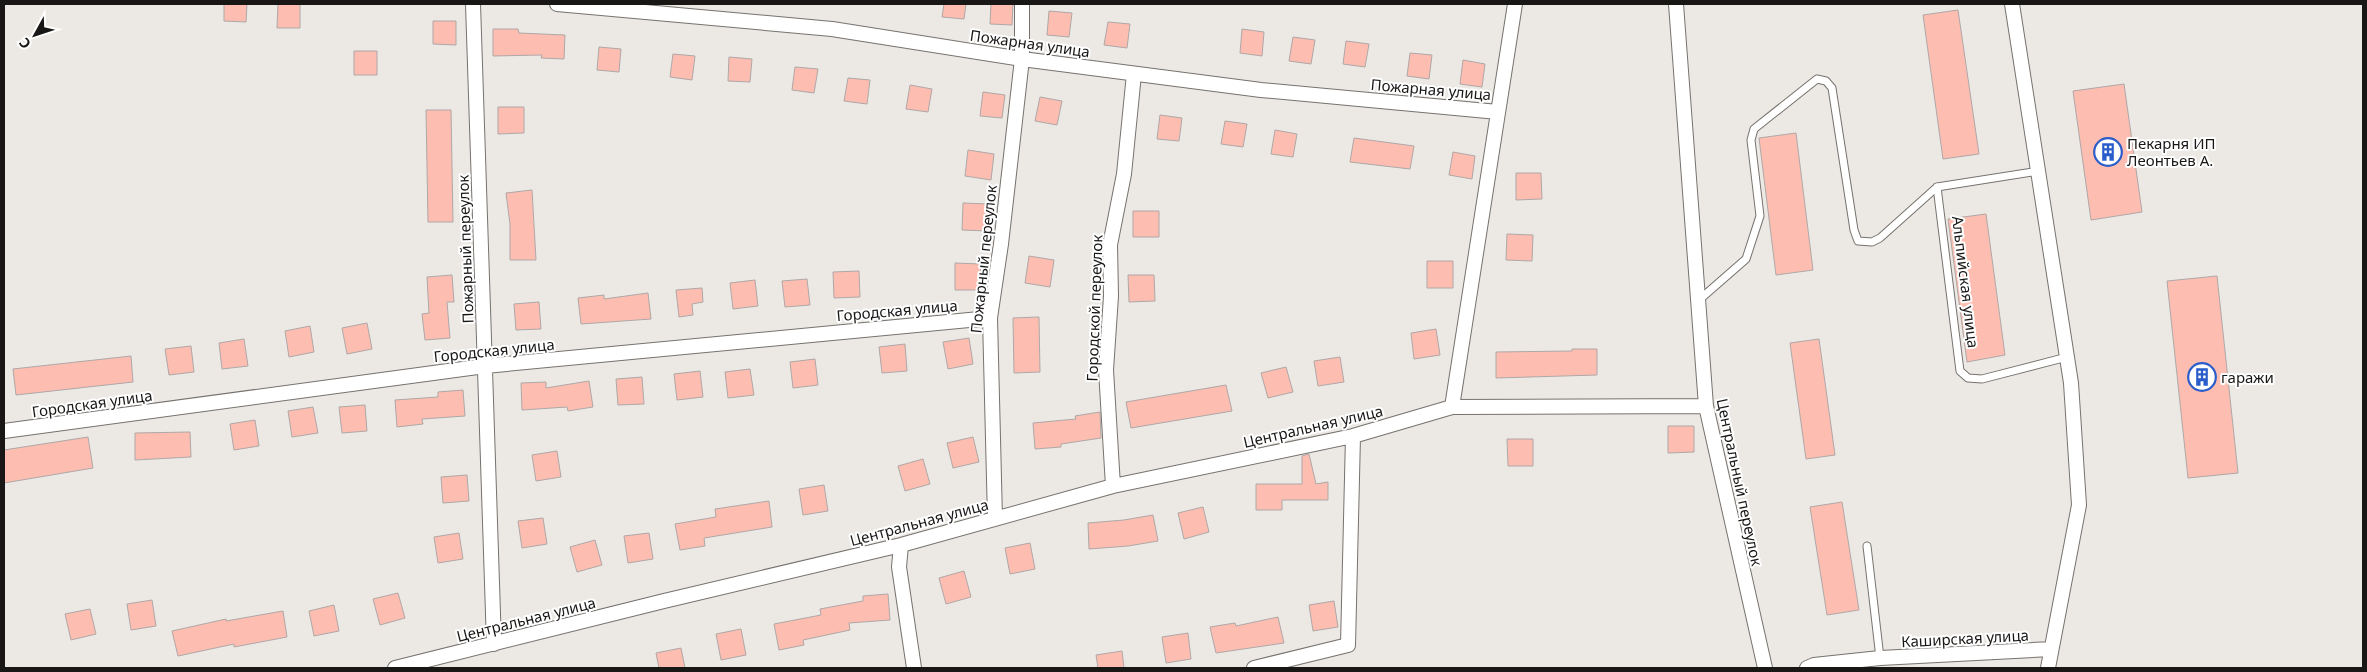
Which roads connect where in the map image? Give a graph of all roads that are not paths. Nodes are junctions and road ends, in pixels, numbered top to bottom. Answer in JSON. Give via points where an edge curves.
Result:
{"nodes":[{"id":1,"x":473,"y":4,"type":"edge"},
{"id":2,"x":557,"y":4,"type":"edge"},
{"id":3,"x":1022,"y":4,"type":"edge"},
{"id":4,"x":1515,"y":4,"type":"edge"},
{"id":5,"x":1676,"y":4,"type":"edge"},
{"id":6,"x":2012,"y":4,"type":"edge"},
{"id":7,"x":1022,"y":59,"type":"junction"},
{"id":8,"x":1134,"y":74,"type":"junction"},
{"id":9,"x":1498,"y":112,"type":"junction"},
{"id":10,"x":2038,"y":171,"type":"junction"},
{"id":11,"x":1937,"y":187,"type":"junction"},
{"id":12,"x":1698,"y":301,"type":"junction"},
{"id":13,"x":990,"y":318,"type":"junction"},
{"id":14,"x":2068,"y":357,"type":"junction"},
{"id":15,"x":486,"y":366,"type":"junction"},
{"id":16,"x":1452,"y":406,"type":"junction"},
{"id":17,"x":1706,"y":406,"type":"junction"},
{"id":18,"x":4,"y":431,"type":"edge"},
{"id":19,"x":1353,"y":436,"type":"junction"},
{"id":20,"x":1113,"y":486,"type":"junction"},
{"id":21,"x":995,"y":519,"type":"junction"},
{"id":22,"x":901,"y":545,"type":"junction"},
{"id":23,"x":1867,"y":546,"type":"dead end"},
{"id":24,"x":494,"y":644,"type":"junction"},
{"id":25,"x":2050,"y":649,"type":"junction"},
{"id":26,"x":1880,"y":658,"type":"junction"},
{"id":27,"x":395,"y":668,"type":"edge"},
{"id":28,"x":914,"y":668,"type":"edge"},
{"id":29,"x":1254,"y":668,"type":"edge"},
{"id":30,"x":1765,"y":668,"type":"edge"},
{"id":31,"x":1807,"y":668,"type":"edge"},
{"id":32,"x":2048,"y":668,"type":"edge"}],
"edges":[{"from":1,"to":15,"type":"street","name":"Пожарный переулок"},
{"from":2,"to":7,"type":"street","name":"Пожарная улица","via":[[832,29]]},
{"from":3,"to":7,"type":"street","name":"Пожарный переулок"},
{"from":4,"to":9,"type":"street"},
{"from":5,"to":12,"type":"street","name":"Центральный переулок"},
{"from":6,"to":10,"type":"street"},
{"from":7,"to":8,"type":"street","name":"Пожарная улица"},
{"from":7,"to":13,"type":"street","name":"Пожарный переулок"},
{"from":8,"to":9,"type":"street","name":"Пожарная улица","via":[[1261,90]]},
{"from":8,"to":20,"type":"street","name":"Городской переулок","via":[[1124,174],[1110,245],[1111,296],[1106,370]]},
{"from":9,"to":16,"type":"street"},
{"from":10,"to":11,"type":"lane"},
{"from":10,"to":14,"type":"street"},
{"from":11,"to":12,"type":"lane","via":[[1880,238],[1872,242],[1858,242],[1832,88],[1826,81],[1817,79],[1754,129],[1751,140],[1760,216],[1746,259]]},
{"from":11,"to":14,"type":"lane","name":"Альпийская улица","via":[[1960,371],[1968,378],[1982,379]]},
{"from":12,"to":17,"type":"street","name":"Центральный переулок"},
{"from":13,"to":15,"type":"street","name":"Городская улица"},
{"from":13,"to":21,"type":"street","name":"Пожарный переулок"},
{"from":14,"to":25,"type":"street","via":[[2079,506]]},
{"from":15,"to":18,"type":"street","name":"Городская улица"},
{"from":15,"to":24,"type":"street","name":"Пожарный переулок"},
{"from":16,"to":17,"type":"street","name":"Центральная улица"},
{"from":16,"to":19,"type":"street","name":"Центральная улица"},
{"from":17,"to":30,"type":"street","name":"Центральный переулок"},
{"from":19,"to":20,"type":"street","name":"Центральная улица"},
{"from":19,"to":29,"type":"street","via":[[1348,646]]},
{"from":20,"to":21,"type":"street","name":"Центральная улица"},
{"from":21,"to":22,"type":"street","name":"Центральная улица"},
{"from":22,"to":24,"type":"street","name":"Центральная улица"},
{"from":22,"to":28,"type":"street","via":[[899,567]]},
{"from":23,"to":26,"type":"lane","name":"Каширская улица"},
{"from":24,"to":27,"type":"street","name":"Центральная улица"},
{"from":25,"to":26,"type":"street","name":"Каширская улица"},
{"from":25,"to":32,"type":"street"},
{"from":26,"to":31,"type":"street","name":"Каширская улица"}]}
